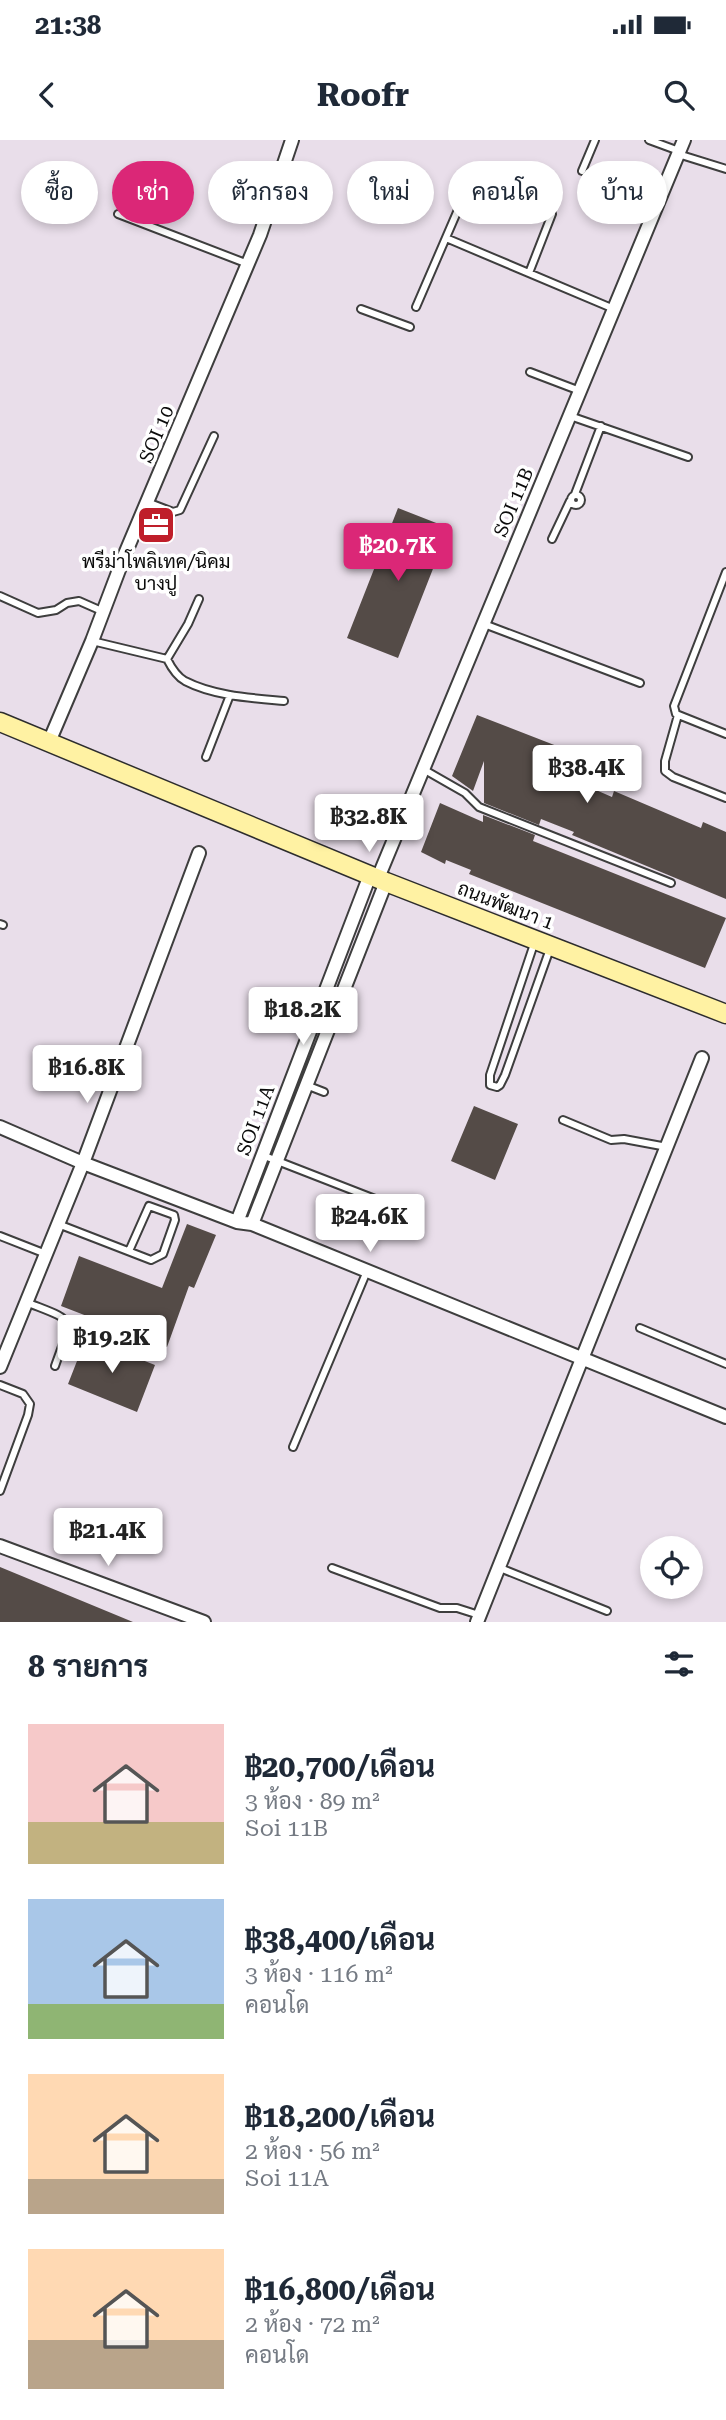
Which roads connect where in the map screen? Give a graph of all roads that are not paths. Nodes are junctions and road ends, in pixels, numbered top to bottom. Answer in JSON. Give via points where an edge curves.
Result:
{"nodes":[{"id":1,"x":292,"y":140,"type":"edge"},
{"id":2,"x":596,"y":140,"type":"edge"},
{"id":3,"x":649,"y":140,"type":"edge"},
{"id":4,"x":680,"y":148,"type":"edge"},
{"id":5,"x":587,"y":161,"type":"edge"},
{"id":6,"x":726,"y":169,"type":"edge"},
{"id":7,"x":144,"y":224,"type":"edge"},
{"id":8,"x":446,"y":238,"type":"junction"},
{"id":9,"x":248,"y":264,"type":"junction"},
{"id":10,"x":529,"y":273,"type":"junction"},
{"id":11,"x":416,"y":307,"type":"dead end"},
{"id":12,"x":361,"y":309,"type":"dead end"},
{"id":13,"x":614,"y":309,"type":"junction"},
{"id":14,"x":410,"y":327,"type":"dead end"},
{"id":15,"x":530,"y":372,"type":"dead end"},
{"id":16,"x":580,"y":391,"type":"junction"},
{"id":17,"x":570,"y":416,"type":"junction"},
{"id":18,"x":601,"y":426,"type":"junction"},
{"id":19,"x":214,"y":436,"type":"dead end"},
{"id":20,"x":688,"y":457,"type":"dead end"},
{"id":21,"x":148,"y":502,"type":"junction"},
{"id":22,"x":552,"y":540,"type":"dead end"},
{"id":23,"x":726,"y":572,"type":"edge"},
{"id":24,"x":0,"y":596,"type":"edge"},
{"id":25,"x":199,"y":599,"type":"dead end"},
{"id":26,"x":104,"y":611,"type":"junction"},
{"id":27,"x":484,"y":624,"type":"junction"},
{"id":28,"x":92,"y":642,"type":"junction"},
{"id":29,"x":167,"y":659,"type":"junction"},
{"id":30,"x":640,"y":683,"type":"dead end"},
{"id":31,"x":230,"y":695,"type":"junction"},
{"id":32,"x":284,"y":702,"type":"dead end"},
{"id":33,"x":678,"y":715,"type":"junction"},
{"id":34,"x":0,"y":722,"type":"edge"},
{"id":35,"x":726,"y":734,"type":"edge"},
{"id":36,"x":49,"y":742,"type":"junction"},
{"id":37,"x":206,"y":757,"type":"dead end"},
{"id":38,"x":423,"y":769,"type":"junction"},
{"id":39,"x":726,"y":798,"type":"edge"},
{"id":40,"x":199,"y":853,"type":"dead end"},
{"id":41,"x":378,"y":878,"type":"junction"},
{"id":42,"x":671,"y":883,"type":"dead end"},
{"id":43,"x":544,"y":942,"type":"junction"},
{"id":44,"x":726,"y":1014,"type":"edge"},
{"id":45,"x":300,"y":1057,"type":"junction"},
{"id":46,"x":702,"y":1058,"type":"dead end"},
{"id":47,"x":314,"y":1063,"type":"junction"},
{"id":48,"x":306,"y":1085,"type":"junction"},
{"id":49,"x":324,"y":1092,"type":"dead end"},
{"id":50,"x":563,"y":1120,"type":"dead end"},
{"id":51,"x":0,"y":1127,"type":"edge"},
{"id":52,"x":273,"y":1128,"type":"junction"},
{"id":53,"x":287,"y":1134,"type":"junction"},
{"id":54,"x":667,"y":1147,"type":"junction"},
{"id":55,"x":262,"y":1155,"type":"junction"},
{"id":56,"x":276,"y":1161,"type":"junction"},
{"id":57,"x":83,"y":1163,"type":"junction"},
{"id":58,"x":411,"y":1213,"type":"dead end"},
{"id":59,"x":237,"y":1222,"type":"junction"},
{"id":60,"x":58,"y":1224,"type":"junction"},
{"id":61,"x":252,"y":1224,"type":"junction"},
{"id":62,"x":0,"y":1236,"type":"edge"},
{"id":63,"x":129,"y":1251,"type":"junction"},
{"id":64,"x":46,"y":1254,"type":"junction"},
{"id":65,"x":367,"y":1271,"type":"junction"},
{"id":66,"x":26,"y":1302,"type":"junction"},
{"id":67,"x":640,"y":1328,"type":"dead end"},
{"id":68,"x":584,"y":1358,"type":"junction"},
{"id":69,"x":726,"y":1364,"type":"edge"},
{"id":70,"x":55,"y":1366,"type":"dead end"},
{"id":71,"x":0,"y":1367,"type":"edge"},
{"id":72,"x":0,"y":1385,"type":"edge"},
{"id":73,"x":726,"y":1417,"type":"edge"},
{"id":74,"x":293,"y":1447,"type":"dead end"},
{"id":75,"x":0,"y":1491,"type":"edge"},
{"id":76,"x":0,"y":1546,"type":"edge"},
{"id":77,"x":500,"y":1568,"type":"junction"},
{"id":78,"x":332,"y":1569,"type":"dead end"},
{"id":79,"x":607,"y":1611,"type":"dead end"},
{"id":80,"x":478,"y":1619,"type":"edge"},
{"id":81,"x":204,"y":1622,"type":"edge"}],
"edges":[{"from":1,"to":9,"type":"street","name":"SOI 10"},
{"from":2,"to":5,"type":"lane"},
{"from":3,"to":4,"type":"lane"},
{"from":4,"to":6,"type":"lane"},
{"from":4,"to":13,"type":"street","name":"SOI 11B"},
{"from":7,"to":9,"type":"lane"},
{"from":8,"to":10,"type":"lane"},
{"from":8,"to":10,"type":"lane","via":[[475,178],[544,202],[552,214]]},
{"from":8,"to":11,"type":"lane"},
{"from":9,"to":21,"type":"street","name":"SOI 10"},
{"from":10,"to":13,"type":"lane"},
{"from":12,"to":14,"type":"lane"},
{"from":13,"to":16,"type":"street","name":"SOI 11B"},
{"from":15,"to":16,"type":"lane"},
{"from":16,"to":17,"type":"street","name":"SOI 11B"},
{"from":17,"to":18,"type":"lane"},
{"from":17,"to":27,"type":"street","name":"SOI 11B"},
{"from":18,"to":20,"type":"lane"},
{"from":18,"to":22,"type":"lane"},
{"from":19,"to":21,"type":"lane","via":[[180,510],[173,512]]},
{"from":21,"to":26,"type":"street","name":"SOI 10"},
{"from":23,"to":33,"type":"lane","via":[[675,698]]},
{"from":24,"to":26,"type":"lane","via":[[38,612],[79,601]]},
{"from":25,"to":29,"type":"lane"},
{"from":26,"to":28,"type":"street","name":"SOI 10"},
{"from":27,"to":30,"type":"lane"},
{"from":27,"to":38,"type":"street","name":"SOI 11B"},
{"from":28,"to":29,"type":"lane"},
{"from":28,"to":36,"type":"street","name":"SOI 10"},
{"from":29,"to":31,"type":"lane","via":[[183,680]]},
{"from":31,"to":32,"type":"lane"},
{"from":31,"to":37,"type":"lane"},
{"from":33,"to":35,"type":"lane"},
{"from":33,"to":39,"type":"lane","via":[[665,771]]},
{"from":34,"to":36,"type":"main road","name":"ถนนพัฒนา 1"},
{"from":36,"to":41,"type":"main road","name":"ถนนพัฒนา 1"},
{"from":38,"to":41,"type":"street","name":"SOI 11B"},
{"from":38,"to":42,"type":"lane","via":[[465,793],[479,807]]},
{"from":40,"to":57,"type":"street"},
{"from":41,"to":43,"type":"main road","name":"ถนนพัฒนา 1"},
{"from":41,"to":45,"type":"street","name":"SOI 11A"},
{"from":41,"to":47,"type":"street"},
{"from":43,"to":43,"type":"lane","via":[[490,1076],[490,1085],[497,1087],[505,1075]]},
{"from":43,"to":44,"type":"main road","name":"ถนนพัฒนา 1"},
{"from":45,"to":47,"type":"street"},
{"from":45,"to":52,"type":"street","name":"SOI 11A"},
{"from":46,"to":54,"type":"street"},
{"from":47,"to":48,"type":"street"},
{"from":48,"to":49,"type":"lane"},
{"from":48,"to":53,"type":"street"},
{"from":50,"to":54,"type":"lane","via":[[611,1140]]},
{"from":51,"to":57,"type":"street"},
{"from":52,"to":53,"type":"street"},
{"from":52,"to":55,"type":"street","name":"SOI 11A"},
{"from":53,"to":56,"type":"street"},
{"from":54,"to":68,"type":"street"},
{"from":55,"to":56,"type":"lane"},
{"from":55,"to":59,"type":"street","name":"SOI 11A"},
{"from":56,"to":58,"type":"lane"},
{"from":56,"to":61,"type":"street"},
{"from":57,"to":59,"type":"street"},
{"from":57,"to":60,"type":"street"},
{"from":59,"to":61,"type":"street"},
{"from":60,"to":63,"type":"lane"},
{"from":60,"to":64,"type":"street"},
{"from":61,"to":65,"type":"street"},
{"from":62,"to":64,"type":"lane"},
{"from":63,"to":63,"type":"lane","via":[[158,1258],[174,1215],[149,1206]]},
{"from":64,"to":66,"type":"street"},
{"from":65,"to":68,"type":"street"},
{"from":65,"to":74,"type":"lane"},
{"from":66,"to":70,"type":"lane","via":[[67,1321]]},
{"from":66,"to":71,"type":"street"},
{"from":67,"to":69,"type":"lane"},
{"from":68,"to":73,"type":"street"},
{"from":68,"to":77,"type":"street"},
{"from":72,"to":75,"type":"lane","via":[[23,1394],[30,1404]]},
{"from":76,"to":81,"type":"street"},
{"from":77,"to":79,"type":"lane"},
{"from":77,"to":80,"type":"street"},
{"from":78,"to":80,"type":"lane","via":[[440,1608],[457,1608]]}]}
